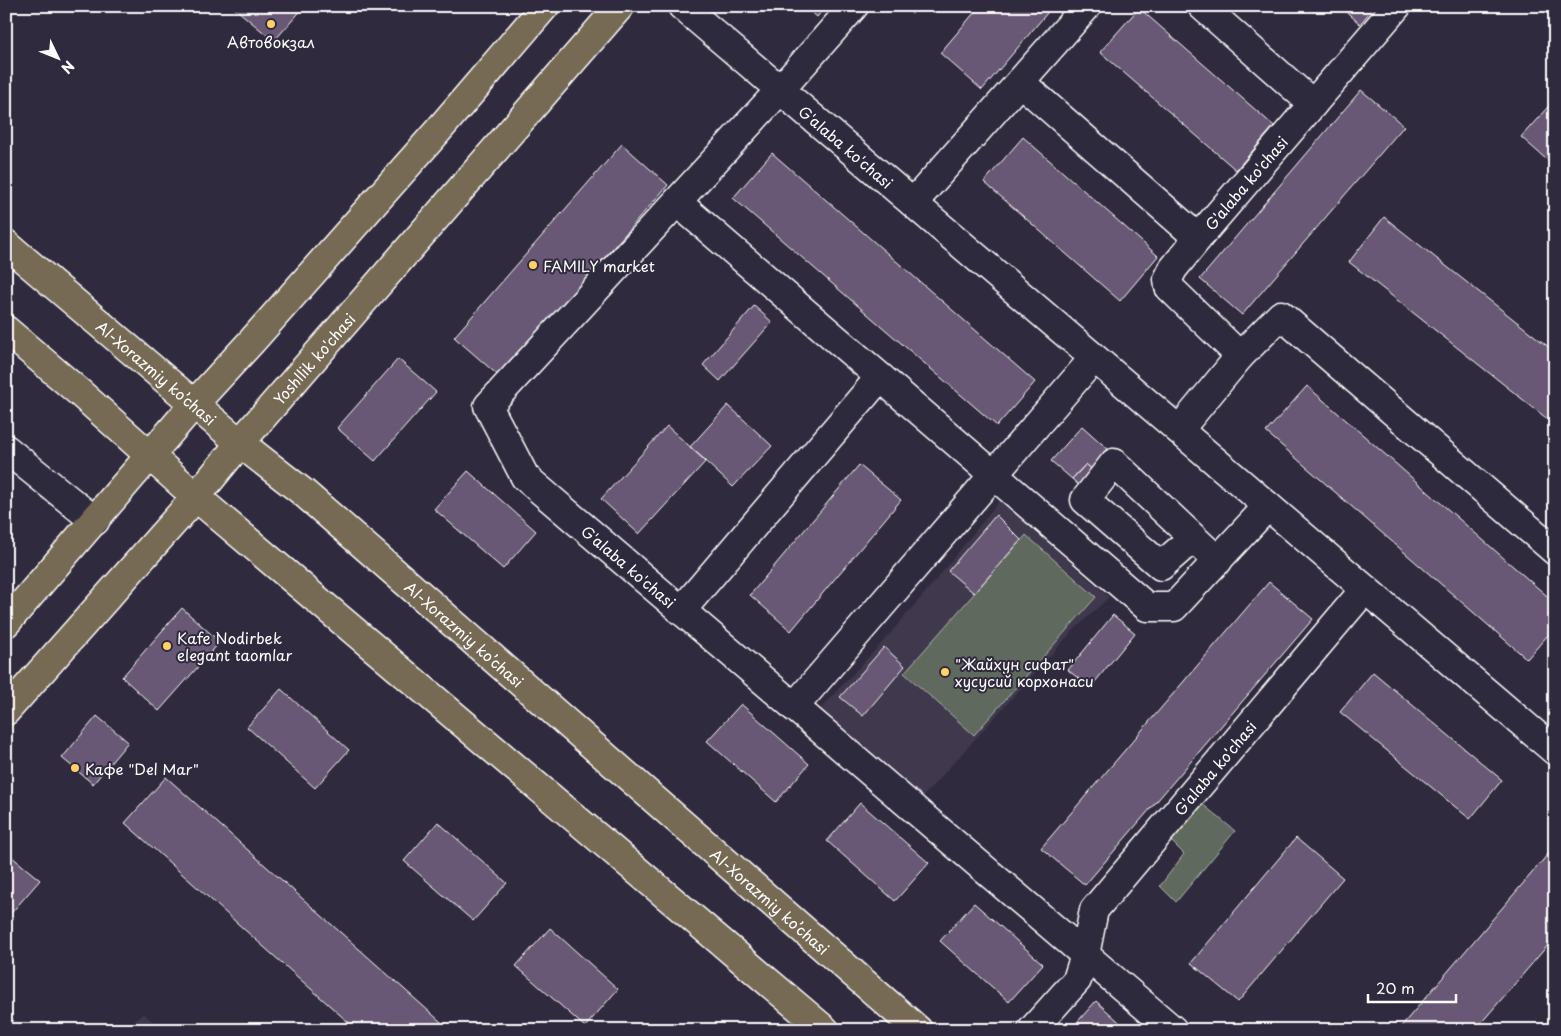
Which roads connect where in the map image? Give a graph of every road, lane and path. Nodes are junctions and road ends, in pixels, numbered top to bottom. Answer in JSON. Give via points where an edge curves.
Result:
{"nodes":[{"id":1,"x":620,"y":6,"type":"edge"},
{"id":2,"x":682,"y":6,"type":"edge"},
{"id":3,"x":854,"y":6,"type":"edge"},
{"id":4,"x":1087,"y":6,"type":"edge"},
{"id":5,"x":1202,"y":6,"type":"edge"},
{"id":6,"x":1397,"y":6,"type":"edge"},
{"id":7,"x":535,"y":10,"type":"edge"},
{"id":8,"x":1020,"y":82,"type":"junction"},
{"id":9,"x":780,"y":90,"type":"junction"},
{"id":10,"x":1313,"y":104,"type":"junction"},
{"id":11,"x":677,"y":202,"type":"junction"},
{"id":12,"x":913,"y":203,"type":"junction"},
{"id":13,"x":1198,"y":238,"type":"junction"},
{"id":14,"x":6,"y":244,"type":"edge"},
{"id":15,"x":6,"y":330,"type":"edge"},
{"id":16,"x":1240,"y":356,"type":"junction"},
{"id":17,"x":1094,"y":358,"type":"junction"},
{"id":18,"x":880,"y":377,"type":"junction"},
{"id":19,"x":194,"y":404,"type":"junction"},
{"id":20,"x":1179,"y":430,"type":"junction"},
{"id":21,"x":240,"y":443,"type":"junction"},
{"id":22,"x":6,"y":449,"type":"edge"},
{"id":23,"x":151,"y":456,"type":"junction"},
{"id":24,"x":994,"y":475,"type":"junction"},
{"id":25,"x":196,"y":497,"type":"junction"},
{"id":26,"x":1268,"y":506,"type":"junction"},
{"id":27,"x":95,"y":521,"type":"junction"},
{"id":28,"x":1193,"y":538,"type":"dead end"},
{"id":29,"x":1555,"y":551,"type":"edge"},
{"id":30,"x":1218,"y":561,"type":"junction"},
{"id":31,"x":1365,"y":589,"type":"junction"},
{"id":32,"x":681,"y":611,"type":"junction"},
{"id":33,"x":6,"y":623,"type":"edge"},
{"id":34,"x":794,"y":707,"type":"junction"},
{"id":35,"x":6,"y":711,"type":"edge"},
{"id":36,"x":1555,"y":751,"type":"edge"},
{"id":37,"x":1085,"y":955,"type":"junction"},
{"id":38,"x":825,"y":1030,"type":"edge"},
{"id":39,"x":918,"y":1030,"type":"edge"},
{"id":40,"x":1032,"y":1030,"type":"edge"},
{"id":41,"x":1173,"y":1030,"type":"edge"}],
"edges":[{"from":1,"to":21,"type":"main road","name":"Yoshllik ko'chasi"},
{"from":2,"to":9,"type":"street","name":"G'alaba ko'chasi"},
{"from":3,"to":9,"type":"street"},
{"from":4,"to":8,"type":"street"},
{"from":5,"to":10,"type":"street"},
{"from":6,"to":10,"type":"street","name":"G'alaba ko'chasi"},
{"from":7,"to":19,"type":"main road","via":[[417,154]]},
{"from":8,"to":12,"type":"street"},
{"from":8,"to":13,"type":"street"},
{"from":9,"to":11,"type":"street"},
{"from":9,"to":12,"type":"street","name":"G'alaba ko'chasi"},
{"from":10,"to":13,"type":"street","name":"G'alaba ko'chasi"},
{"from":11,"to":18,"type":"street"},
{"from":11,"to":32,"type":"street","name":"G'alaba ko'chasi","via":[[488,406],[525,477]]},
{"from":12,"to":17,"type":"street","name":"G'alaba ko'chasi"},
{"from":13,"to":16,"type":"street","name":"G'alaba ko'chasi","via":[[1173,269],[1168,279],[1169,287]]},
{"from":14,"to":19,"type":"main road","name":"Al-Xorazmiy ko’chasi"},
{"from":15,"to":23,"type":"main road"},
{"from":16,"to":20,"type":"street"},
{"from":16,"to":29,"type":"street","via":[[1282,315]]},
{"from":17,"to":20,"type":"street","name":"G'alaba ko'chasi"},
{"from":17,"to":24,"type":"street"},
{"from":18,"to":24,"type":"street"},
{"from":18,"to":32,"type":"street"},
{"from":19,"to":21,"type":"main road","name":"Al-Xorazmiy ko’chasi"},
{"from":19,"to":23,"type":"main road"},
{"from":20,"to":26,"type":"street","name":"G'alaba ko'chasi"},
{"from":21,"to":25,"type":"main road","name":"Yoshllik ko'chasi"},
{"from":21,"to":39,"type":"main road","name":"Al-Xorazmiy ko’chasi","via":[[304,493]]},
{"from":22,"to":27,"type":"street"},
{"from":23,"to":25,"type":"main road"},
{"from":23,"to":27,"type":"main road"},
{"from":24,"to":30,"type":"street","via":[[1147,607],[1174,608]]},
{"from":24,"to":34,"type":"street"},
{"from":25,"to":35,"type":"main road","name":"Yoshllik ko'chasi"},
{"from":25,"to":38,"type":"main road"},
{"from":26,"to":30,"type":"street"},
{"from":26,"to":31,"type":"street","name":"G'alaba ko'chasi"},
{"from":27,"to":33,"type":"main road"},
{"from":28,"to":30,"type":"street"},
{"from":31,"to":36,"type":"street","name":"G'alaba ko'chasi"},
{"from":31,"to":37,"type":"street","name":"G'alaba ko'chasi","via":[[1094,910]]},
{"from":32,"to":34,"type":"street","name":"G'alaba ko'chasi"},
{"from":34,"to":37,"type":"street","name":"G'alaba ko'chasi"},
{"from":37,"to":40,"type":"street","name":"G'alaba ko'chasi","via":[[1077,980]]},
{"from":37,"to":41,"type":"street","name":"G'alaba ko'chasi"}]}
